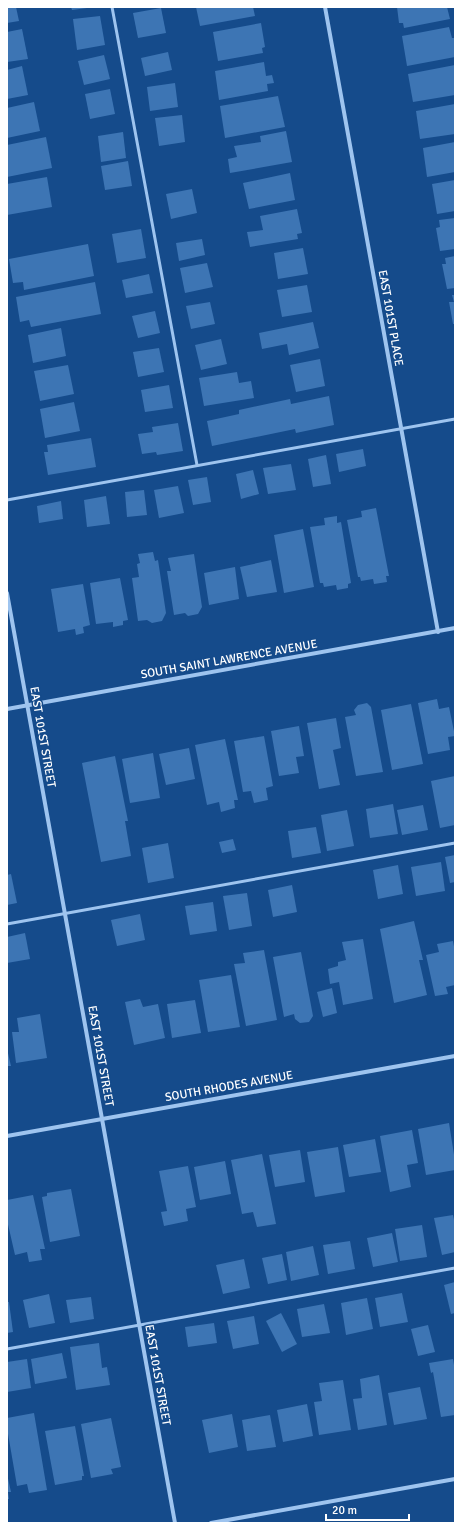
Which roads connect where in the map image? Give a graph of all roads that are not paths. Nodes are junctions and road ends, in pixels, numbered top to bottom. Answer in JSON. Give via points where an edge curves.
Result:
{"nodes":[{"id":1,"x":112,"y":7,"type":"edge"},
{"id":2,"x":325,"y":7,"type":"edge"},
{"id":3,"x":455,"y":419,"type":"edge"},
{"id":4,"x":401,"y":428,"type":"junction"},
{"id":5,"x":197,"y":465,"type":"junction"},
{"id":6,"x":7,"y":500,"type":"edge"},
{"id":7,"x":7,"y":593,"type":"edge"},
{"id":8,"x":455,"y":628,"type":"edge"},
{"id":9,"x":438,"y":632,"type":"junction"},
{"id":10,"x":28,"y":706,"type":"junction"},
{"id":11,"x":7,"y":709,"type":"edge"},
{"id":12,"x":455,"y":843,"type":"edge"},
{"id":13,"x":65,"y":914,"type":"junction"},
{"id":14,"x":7,"y":924,"type":"edge"},
{"id":15,"x":455,"y":1056,"type":"edge"},
{"id":16,"x":102,"y":1119,"type":"junction"},
{"id":17,"x":7,"y":1136,"type":"edge"},
{"id":18,"x":455,"y":1268,"type":"edge"},
{"id":19,"x":139,"y":1326,"type":"junction"},
{"id":20,"x":7,"y":1349,"type":"edge"},
{"id":21,"x":455,"y":1479,"type":"edge"},
{"id":22,"x":175,"y":1523,"type":"edge"},
{"id":23,"x":211,"y":1523,"type":"edge"}],
"edges":[{"from":1,"to":5,"type":"lane"},
{"from":2,"to":4,"type":"street","name":"EAST 101ST PLACE"},
{"from":3,"to":4,"type":"lane"},
{"from":4,"to":5,"type":"lane"},
{"from":4,"to":9,"type":"street","name":"EAST 101ST PLACE"},
{"from":5,"to":6,"type":"lane"},
{"from":7,"to":10,"type":"street","name":"EAST 101ST STREET"},
{"from":8,"to":9,"type":"street","name":"SOUTH SAINT LAWRENCE AVENUE"},
{"from":9,"to":10,"type":"street","name":"SOUTH SAINT LAWRENCE AVENUE"},
{"from":10,"to":11,"type":"street","name":"SOUTH SAINT LAWRENCE AVENUE"},
{"from":10,"to":13,"type":"street","name":"EAST 101ST STREET"},
{"from":12,"to":13,"type":"lane"},
{"from":13,"to":14,"type":"lane"},
{"from":13,"to":16,"type":"street","name":"EAST 101ST STREET"},
{"from":15,"to":16,"type":"street","name":"SOUTH RHODES AVENUE"},
{"from":16,"to":17,"type":"street","name":"SOUTH RHODES AVENUE"},
{"from":16,"to":19,"type":"street","name":"EAST 101ST STREET"},
{"from":18,"to":19,"type":"lane"},
{"from":19,"to":20,"type":"lane"},
{"from":19,"to":22,"type":"street","name":"EAST 101ST STREET"},
{"from":21,"to":23,"type":"street"}]}
